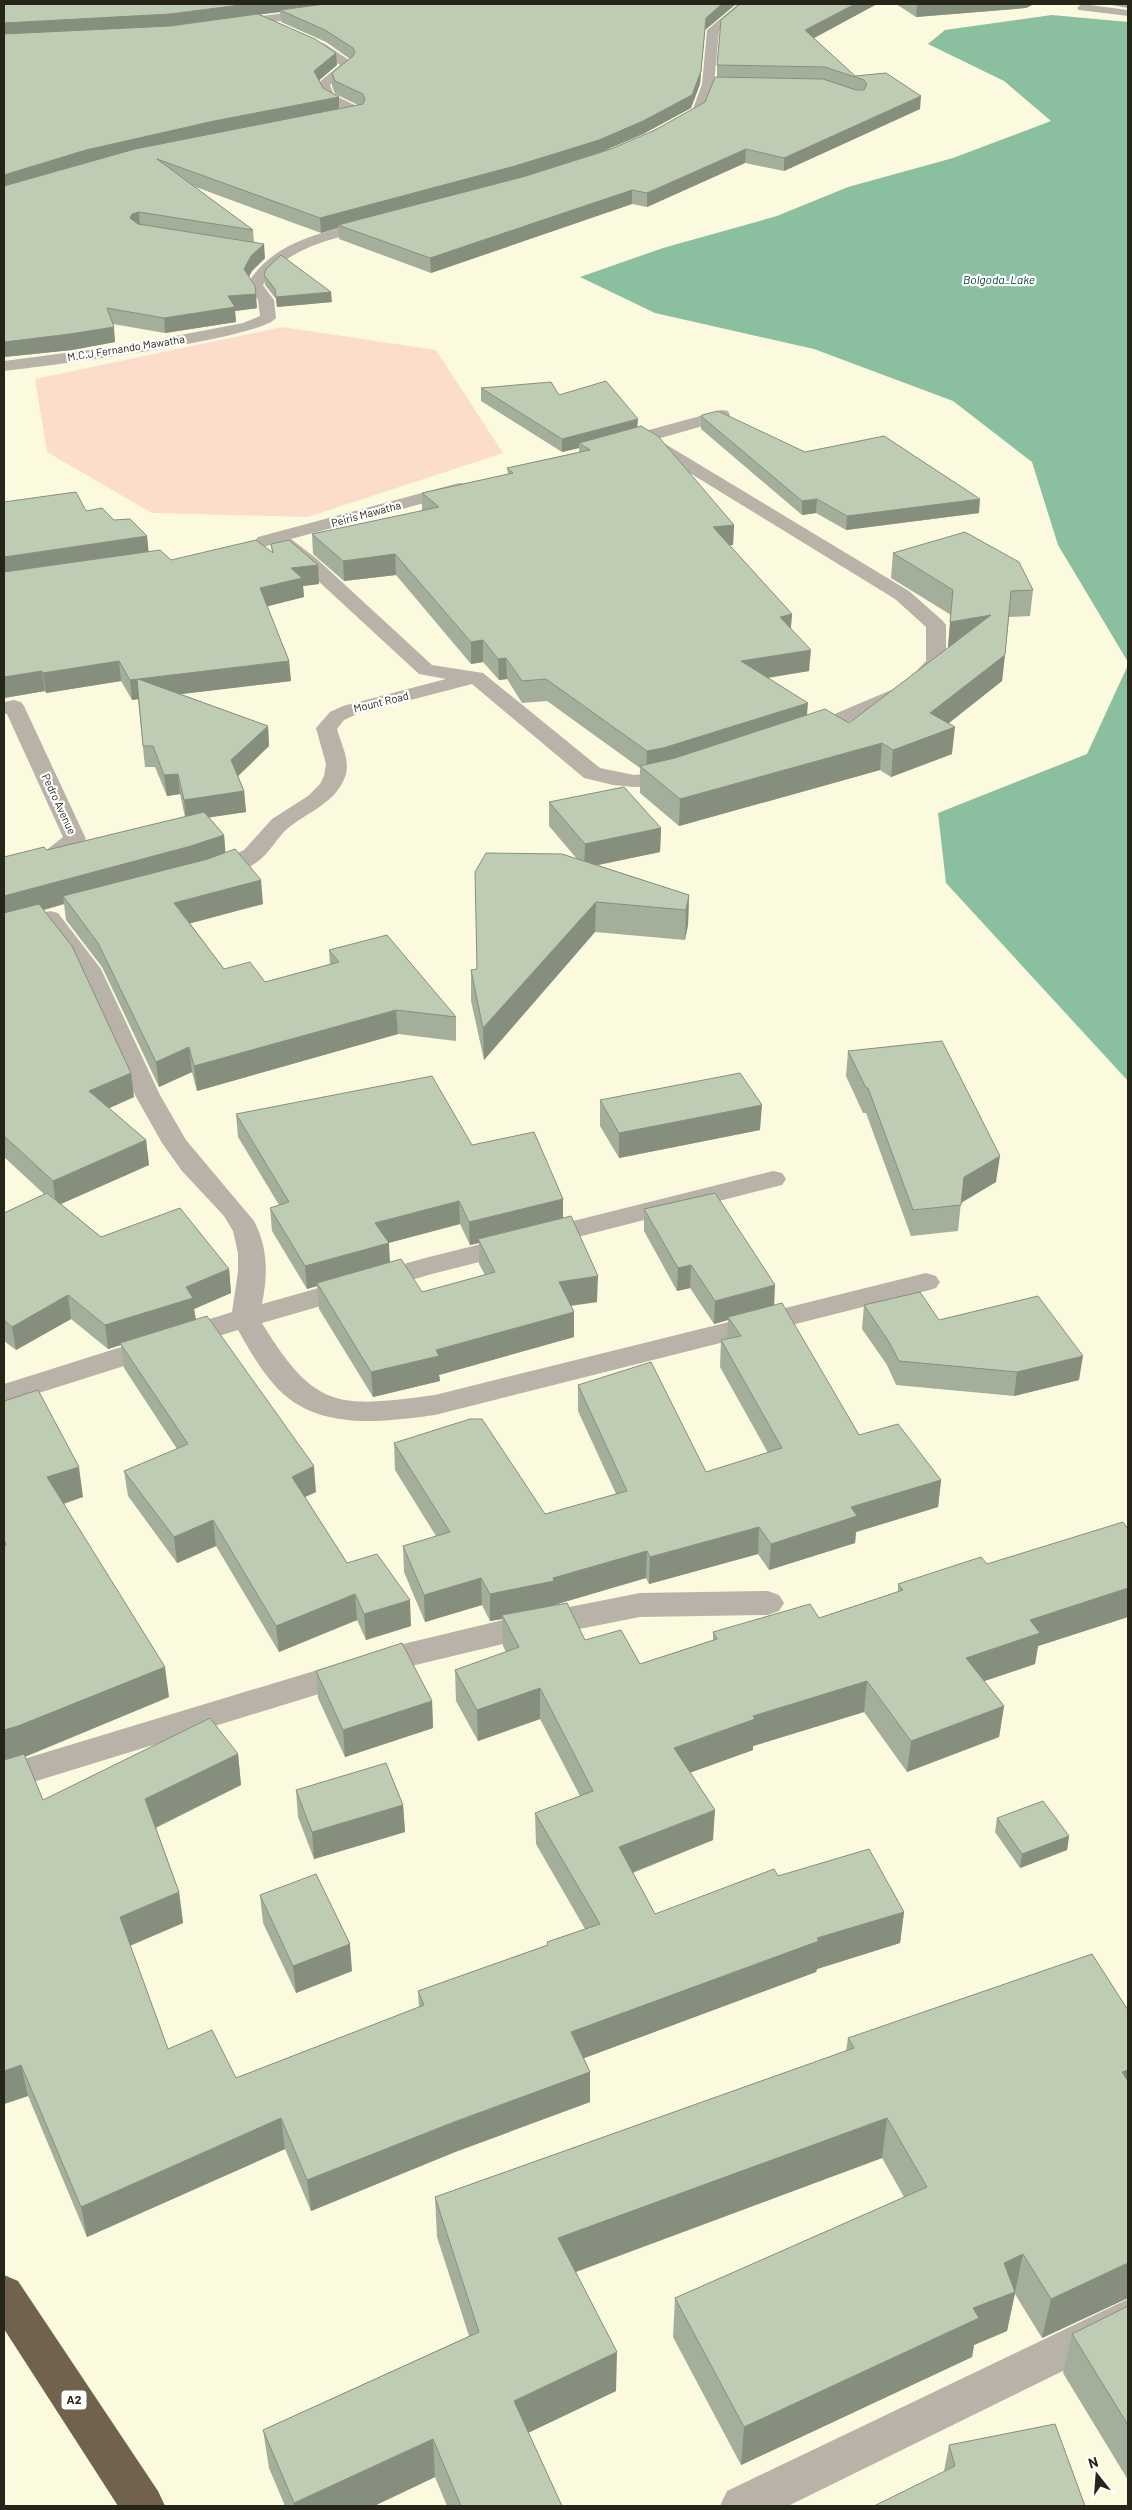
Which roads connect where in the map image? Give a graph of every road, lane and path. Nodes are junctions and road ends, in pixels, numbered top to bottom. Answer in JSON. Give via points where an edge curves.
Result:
{"nodes":[{"id":1,"x":377,"y":4,"type":"edge"},
{"id":2,"x":745,"y":4,"type":"edge"},
{"id":3,"x":1089,"y":4,"type":"edge"},
{"id":4,"x":1128,"y":13,"type":"edge"},
{"id":5,"x":261,"y":20,"type":"junction"},
{"id":6,"x":216,"y":26,"type":"edge"},
{"id":7,"x":320,"y":120,"type":"edge"},
{"id":8,"x":658,"y":135,"type":"edge"},
{"id":9,"x":388,"y":220,"type":"edge"},
{"id":10,"x":263,"y":252,"type":"edge"},
{"id":11,"x":281,"y":255,"type":"junction"},
{"id":12,"x":4,"y":366,"type":"edge"},
{"id":13,"x":722,"y":415,"type":"edge"},
{"id":14,"x":643,"y":437,"type":"junction"},
{"id":15,"x":614,"y":445,"type":"edge"},
{"id":16,"x":480,"y":482,"type":"edge"},
{"id":17,"x":278,"y":538,"type":"junction"},
{"id":18,"x":251,"y":544,"type":"edge"},
{"id":19,"x":476,"y":677,"type":"junction"},
{"id":20,"x":4,"y":708,"type":"edge"},
{"id":21,"x":790,"y":738,"type":"edge"},
{"id":22,"x":694,"y":769,"type":"edge"},
{"id":23,"x":4,"y":872,"type":"edge"},
{"id":24,"x":193,"y":879,"type":"edge"},
{"id":25,"x":50,"y":917,"type":"edge"},
{"id":26,"x":773,"y":1178,"type":"dead end"},
{"id":27,"x":926,"y":1282,"type":"dead end"},
{"id":28,"x":245,"y":1318,"type":"junction"},
{"id":29,"x":4,"y":1394,"type":"edge"},
{"id":30,"x":768,"y":1603,"type":"dead end"},
{"id":31,"x":4,"y":1778,"type":"edge"},
{"id":32,"x":4,"y":2294,"type":"edge"},
{"id":33,"x":1128,"y":2318,"type":"edge"},
{"id":34,"x":143,"y":2506,"type":"edge"},
{"id":35,"x":742,"y":2506,"type":"edge"}],
"edges":[{"from":1,"to":5,"type":"street"},
{"from":2,"to":8,"type":"street","via":[[713,30],[713,84],[699,111]]},
{"from":3,"to":4,"type":"street","via":[[1083,8]]},
{"from":5,"to":6,"type":"street"},
{"from":5,"to":7,"type":"street","via":[[321,48],[348,66],[323,84],[329,97],[358,112]]},
{"from":9,"to":11,"type":"street","via":[[340,232]]},
{"from":10,"to":11,"type":"street"},
{"from":11,"to":12,"type":"street","name":"M.C.J Fernando Mawatha","via":[[258,276],[256,285],[266,300],[268,318],[247,327],[134,348]]},
{"from":13,"to":14,"type":"street"},
{"from":14,"to":15,"type":"street"},
{"from":14,"to":21,"type":"street","via":[[902,595],[936,625],[936,662],[910,689]]},
{"from":16,"to":17,"type":"street","name":"Peiris Mawatha"},
{"from":17,"to":18,"type":"street","name":"Peiris Mawatha"},
{"from":17,"to":19,"type":"street","via":[[310,563],[426,670]]},
{"from":19,"to":22,"type":"street","via":[[592,773],[611,780],[637,782],[666,778]]},
{"from":19,"to":24,"type":"street","name":"Mount Road","via":[[370,704],[337,716],[326,728],[336,759],[336,775],[330,787],[311,805],[272,830],[254,854]]},
{"from":20,"to":23,"type":"street","name":"Pedro Avenue","via":[[14,706],[75,839],[47,861]]},
{"from":25,"to":28,"type":"street","via":[[89,968],[161,1118],[189,1163],[241,1221],[250,1242],[253,1285]]},
{"from":26,"to":28,"type":"street","via":[[425,1267]]},
{"from":27,"to":28,"type":"street","via":[[435,1405],[386,1412],[347,1412],[313,1402],[291,1386],[272,1364]]},
{"from":28,"to":29,"type":"street"},
{"from":30,"to":31,"type":"street","via":[[640,1606],[503,1632],[403,1656]]},
{"from":32,"to":34,"type":"highway","number":"A2"},
{"from":33,"to":35,"type":"street"}]}
